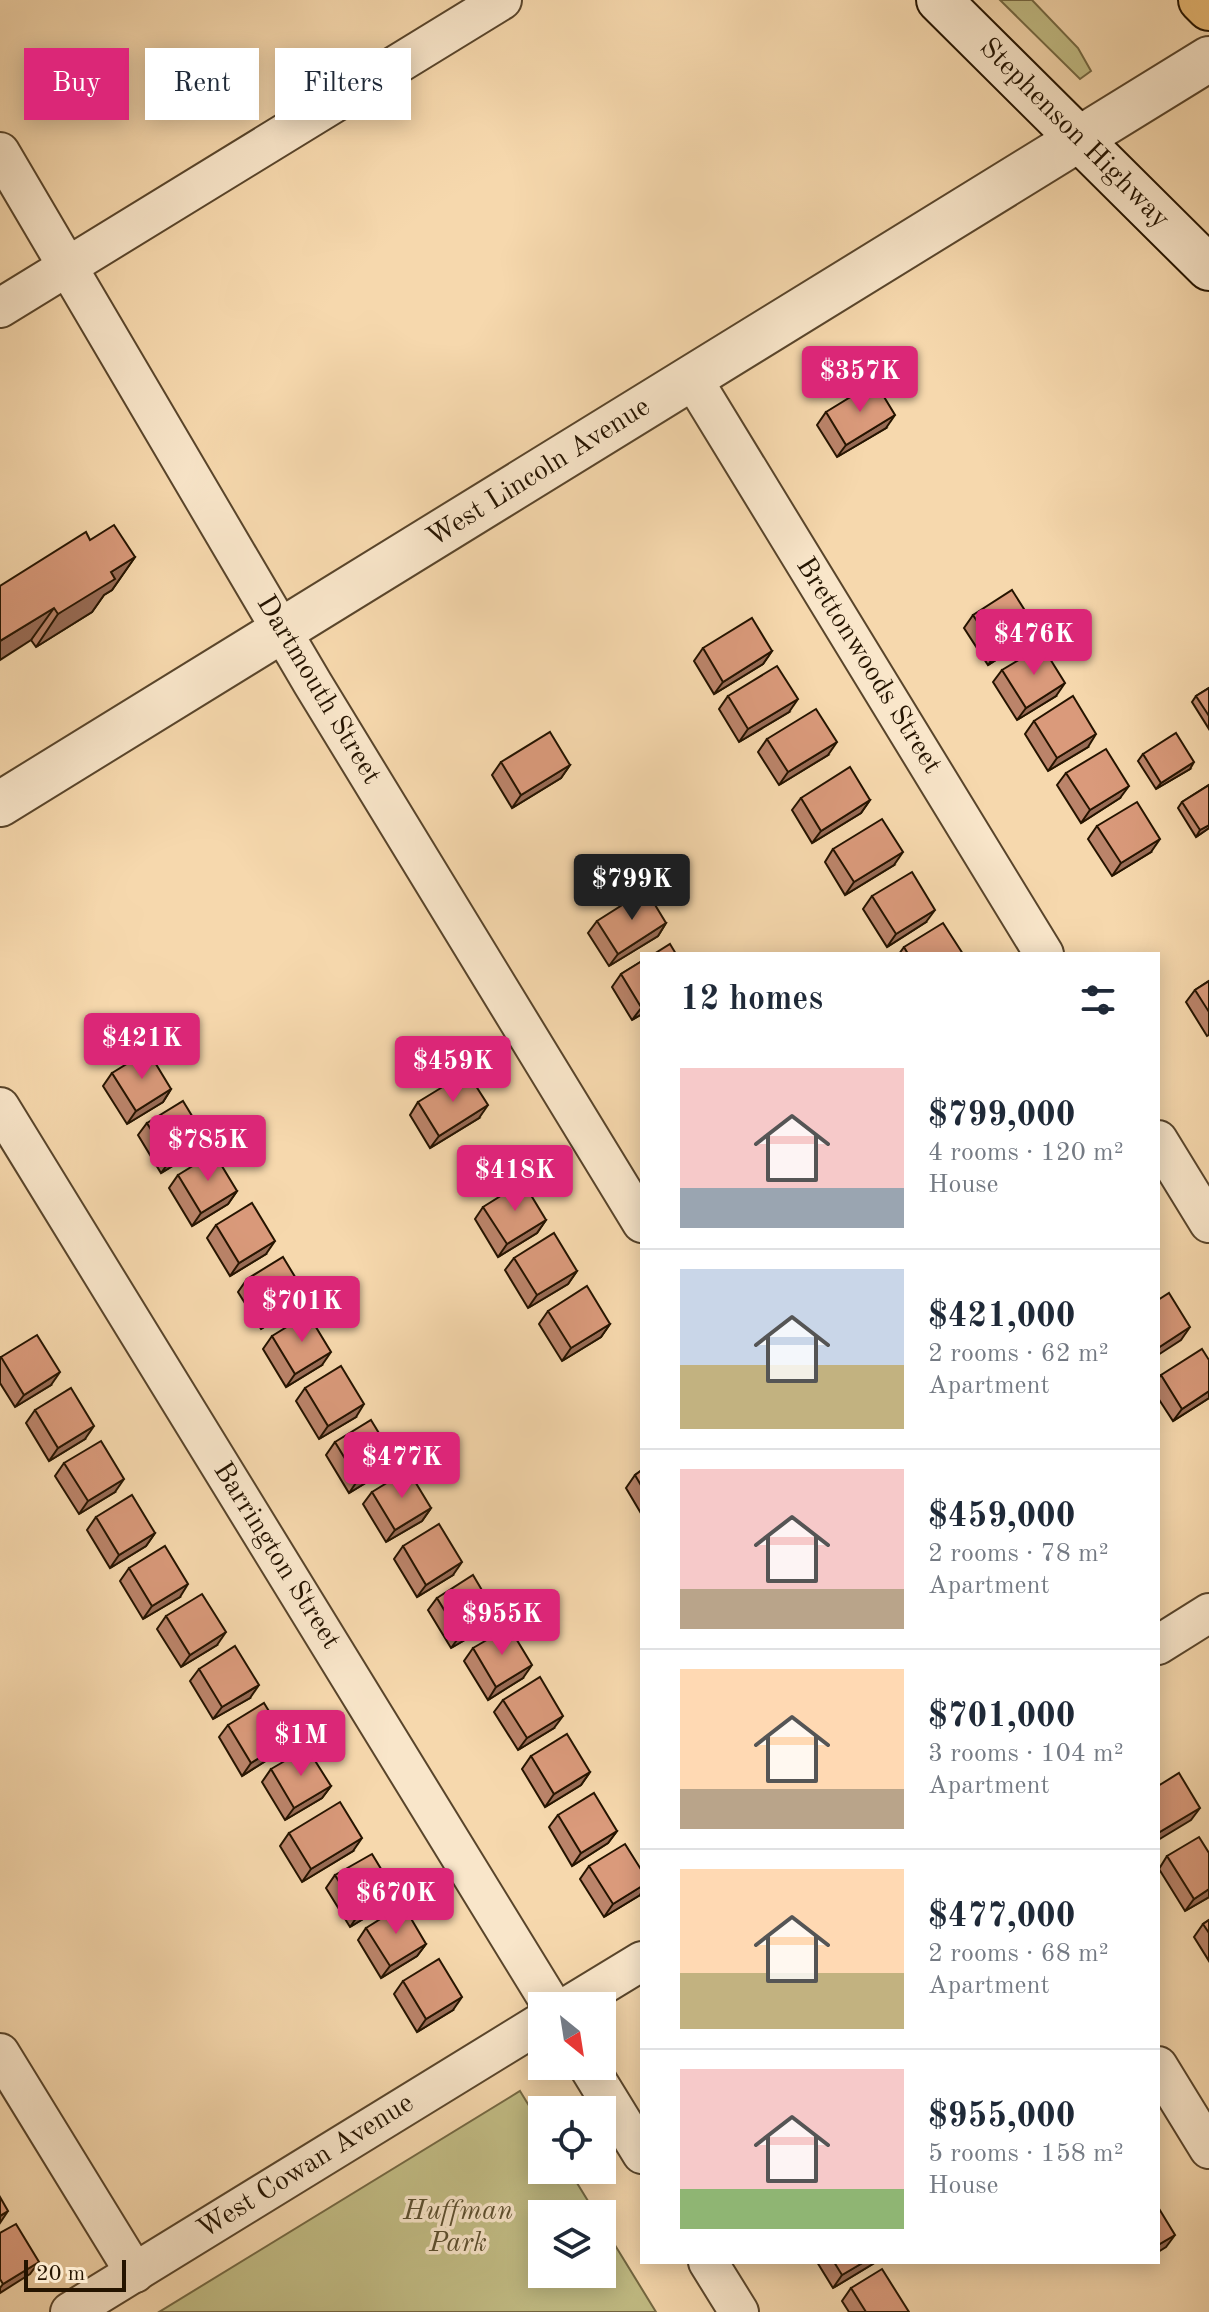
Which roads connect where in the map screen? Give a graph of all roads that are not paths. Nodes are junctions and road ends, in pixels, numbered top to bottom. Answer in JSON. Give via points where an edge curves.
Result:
{"nodes":[{"id":1,"x":502,"y":0,"type":"edge"},
{"id":2,"x":939,"y":0,"type":"edge"},
{"id":3,"x":1201,"y":0,"type":"edge"},
{"id":4,"x":1209,"y":8,"type":"edge"},
{"id":5,"x":1209,"y":59,"type":"edge"},
{"id":6,"x":1077,"y":141,"type":"junction"},
{"id":7,"x":0,"y":152,"type":"edge"},
{"id":8,"x":67,"y":267,"type":"junction"},
{"id":9,"x":1209,"y":268,"type":"edge"},
{"id":10,"x":0,"y":308,"type":"edge"},
{"id":11,"x":692,"y":378,"type":"junction"},
{"id":12,"x":282,"y":631,"type":"junction"},
{"id":13,"x":0,"y":804,"type":"edge"},
{"id":14,"x":1043,"y":952,"type":"edge"},
{"id":15,"x":0,"y":1107,"type":"edge"},
{"id":16,"x":1160,"y":1143,"type":"edge"},
{"id":17,"x":640,"y":1220,"type":"edge"},
{"id":18,"x":1209,"y":1223,"type":"edge"},
{"id":19,"x":1209,"y":1613,"type":"edge"},
{"id":20,"x":1160,"y":1644,"type":"edge"},
{"id":21,"x":640,"y":1962,"type":"edge"},
{"id":22,"x":543,"y":1992,"type":"edge"},
{"id":23,"x":591,"y":1992,"type":"edge"},
{"id":24,"x":528,"y":2031,"type":"edge"},
{"id":25,"x":0,"y":2053,"type":"edge"},
{"id":26,"x":1160,"y":2069,"type":"edge"},
{"id":27,"x":597,"y":2080,"type":"edge"},
{"id":28,"x":1209,"y":2149,"type":"edge"},
{"id":29,"x":640,"y":2151,"type":"edge"},
{"id":30,"x":709,"y":2264,"type":"edge"},
{"id":31,"x":135,"y":2273,"type":"junction"},
{"id":32,"x":70,"y":2312,"type":"edge"},
{"id":33,"x":739,"y":2312,"type":"edge"}],
"edges":[{"from":1,"to":8,"type":"street"},
{"from":2,"to":6,"type":"street","name":"Stephenson Highway"},
{"from":3,"to":4,"type":"highway"},
{"from":5,"to":6,"type":"street","name":"West Lincoln Avenue"},
{"from":6,"to":9,"type":"street","name":"Stephenson Highway"},
{"from":6,"to":11,"type":"street","name":"West Lincoln Avenue"},
{"from":7,"to":8,"type":"street","name":"Dartmouth Street"},
{"from":8,"to":10,"type":"street"},
{"from":8,"to":12,"type":"street","name":"Dartmouth Street"},
{"from":11,"to":12,"type":"street","name":"West Lincoln Avenue"},
{"from":11,"to":14,"type":"street","name":"Brettonwoods Street"},
{"from":12,"to":13,"type":"street","name":"West Lincoln Avenue"},
{"from":12,"to":17,"type":"street","name":"Dartmouth Street"},
{"from":15,"to":22,"type":"street","name":"Barrington Street"},
{"from":16,"to":18,"type":"street"},
{"from":19,"to":20,"type":"street"},
{"from":21,"to":23,"type":"street"},
{"from":24,"to":31,"type":"street","name":"West Cowan Avenue"},
{"from":25,"to":31,"type":"street"},
{"from":26,"to":28,"type":"street"},
{"from":27,"to":29,"type":"street"},
{"from":30,"to":33,"type":"street"},
{"from":31,"to":32,"type":"street","name":"West Cowan Avenue"}]}
